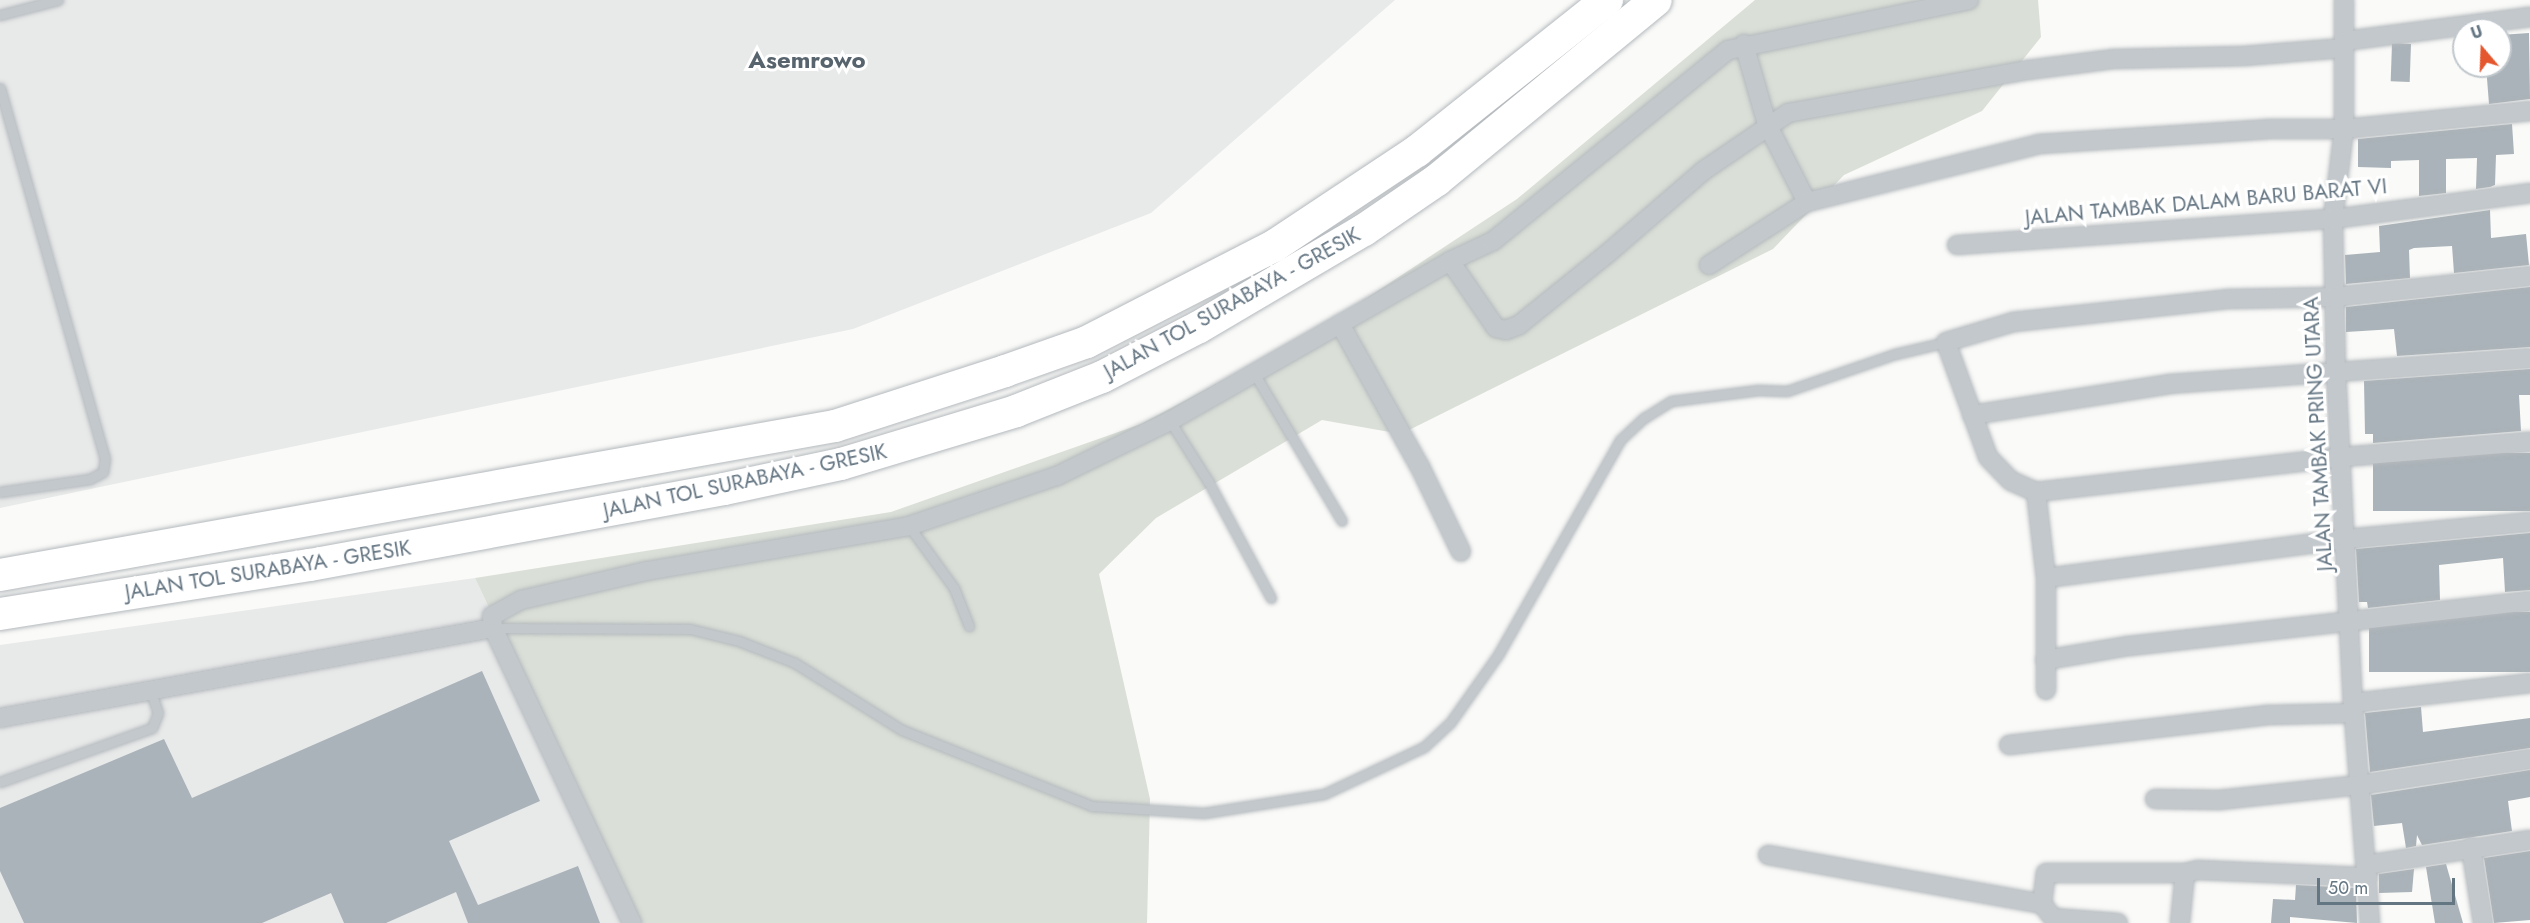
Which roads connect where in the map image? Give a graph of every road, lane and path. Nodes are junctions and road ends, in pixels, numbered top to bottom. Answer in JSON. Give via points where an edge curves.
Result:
{"nodes":[{"id":1,"x":58,"y":0,"type":"edge"},
{"id":2,"x":1607,"y":0,"type":"edge"},
{"id":3,"x":1656,"y":0,"type":"edge"},
{"id":4,"x":1969,"y":0,"type":"edge"},
{"id":5,"x":2344,"y":0,"type":"edge"},
{"id":6,"x":0,"y":15,"type":"edge"},
{"id":7,"x":2530,"y":17,"type":"edge"},
{"id":8,"x":1744,"y":44,"type":"junction"},
{"id":9,"x":2344,"y":44,"type":"junction"},
{"id":10,"x":0,"y":88,"type":"edge"},
{"id":11,"x":2530,"y":111,"type":"edge"},
{"id":12,"x":1767,"y":124,"type":"junction"},
{"id":13,"x":2344,"y":129,"type":"junction"},
{"id":14,"x":2530,"y":193,"type":"edge"},
{"id":15,"x":1807,"y":202,"type":"junction"},
{"id":16,"x":2333,"y":219,"type":"junction"},
{"id":17,"x":1957,"y":244,"type":"dead end"},
{"id":18,"x":1450,"y":261,"type":"junction"},
{"id":19,"x":1709,"y":265,"type":"dead end"},
{"id":20,"x":2530,"y":276,"type":"edge"},
{"id":21,"x":2334,"y":297,"type":"junction"},
{"id":22,"x":1340,"y":324,"type":"junction"},
{"id":23,"x":1946,"y":342,"type":"junction"},
{"id":24,"x":2530,"y":358,"type":"edge"},
{"id":25,"x":2336,"y":371,"type":"junction"},
{"id":26,"x":1254,"y":373,"type":"junction"},
{"id":27,"x":1972,"y":415,"type":"junction"},
{"id":28,"x":1170,"y":421,"type":"junction"},
{"id":29,"x":2530,"y":442,"type":"edge"},
{"id":30,"x":2342,"y":457,"type":"junction"},
{"id":31,"x":0,"y":492,"type":"edge"},
{"id":32,"x":2036,"y":492,"type":"junction"},
{"id":33,"x":1342,"y":521,"type":"dead end"},
{"id":34,"x":2530,"y":522,"type":"edge"},
{"id":35,"x":909,"y":526,"type":"junction"},
{"id":36,"x":2346,"y":539,"type":"junction"},
{"id":37,"x":1461,"y":552,"type":"dead end"},
{"id":38,"x":0,"y":575,"type":"edge"},
{"id":39,"x":2046,"y":578,"type":"junction"},
{"id":40,"x":1271,"y":598,"type":"dead end"},
{"id":41,"x":2530,"y":601,"type":"edge"},
{"id":42,"x":0,"y":614,"type":"edge"},
{"id":43,"x":2350,"y":623,"type":"junction"},
{"id":44,"x":969,"y":627,"type":"dead end"},
{"id":45,"x":493,"y":628,"type":"junction"},
{"id":46,"x":2045,"y":660,"type":"junction"},
{"id":47,"x":2530,"y":682,"type":"edge"},
{"id":48,"x":2046,"y":690,"type":"dead end"},
{"id":49,"x":151,"y":692,"type":"junction"},
{"id":50,"x":2353,"y":708,"type":"junction"},
{"id":51,"x":0,"y":718,"type":"edge"},
{"id":52,"x":2009,"y":745,"type":"dead end"},
{"id":53,"x":2530,"y":759,"type":"edge"},
{"id":54,"x":0,"y":782,"type":"edge"},
{"id":55,"x":2360,"y":785,"type":"junction"},
{"id":56,"x":2155,"y":799,"type":"dead end"},
{"id":57,"x":2530,"y":840,"type":"edge"},
{"id":58,"x":2471,"y":847,"type":"junction"},
{"id":59,"x":1768,"y":855,"type":"dead end"},
{"id":60,"x":2367,"y":871,"type":"junction"},
{"id":61,"x":2185,"y":873,"type":"junction"},
{"id":62,"x":2042,"y":904,"type":"junction"},
{"id":63,"x":632,"y":923,"type":"edge"},
{"id":64,"x":2118,"y":923,"type":"edge"},
{"id":65,"x":2180,"y":923,"type":"edge"},
{"id":66,"x":2370,"y":923,"type":"edge"},
{"id":67,"x":2483,"y":923,"type":"edge"}],
"edges":[{"from":1,"to":6,"type":"lane"},
{"from":2,"to":38,"type":"highway","name":"JALAN TOL SURABAYA - GRESIK","via":[[1492,95],[1323,216],[1188,293],[1087,342],[1015,368],[835,426]]},
{"from":3,"to":42,"type":"highway","name":"JALAN TOL SURABAYA - GRESIK","via":[[1437,180],[1364,230],[1199,327],[1102,376],[1016,411],[841,464],[724,489],[309,565]]},
{"from":4,"to":8,"type":"street"},
{"from":5,"to":9,"type":"street","name":"JALAN TAMBAK PRING UTARA"},
{"from":7,"to":9,"type":"street"},
{"from":8,"to":12,"type":"street"},
{"from":8,"to":18,"type":"street","via":[[1713,59],[1619,142],[1493,241]]},
{"from":9,"to":12,"type":"street","via":[[2244,56],[2114,59],[2028,69],[1788,113]]},
{"from":9,"to":13,"type":"street","name":"JALAN TAMBAK PRING UTARA"},
{"from":10,"to":31,"type":"lane","via":[[105,458],[103,472],[90,479]]},
{"from":11,"to":13,"type":"street"},
{"from":12,"to":15,"type":"street"},
{"from":12,"to":18,"type":"street","via":[[1703,171],[1519,325],[1506,330],[1496,328]]},
{"from":13,"to":15,"type":"street","via":[[2268,129],[2039,144]]},
{"from":13,"to":16,"type":"street","name":"JALAN TAMBAK PRING UTARA"},
{"from":14,"to":16,"type":"street","name":"JALAN TAMBAK DALAM BARU BARAT VI"},
{"from":15,"to":19,"type":"street"},
{"from":16,"to":17,"type":"street","name":"JALAN TAMBAK DALAM BARU BARAT VI"},
{"from":16,"to":21,"type":"street","name":"JALAN TAMBAK PRING UTARA"},
{"from":18,"to":22,"type":"street"},
{"from":20,"to":21,"type":"street"},
{"from":21,"to":23,"type":"street","via":[[2245,298],[2013,322]]},
{"from":21,"to":25,"type":"street","name":"JALAN TAMBAK PRING UTARA"},
{"from":22,"to":26,"type":"street"},
{"from":22,"to":37,"type":"street","via":[[1420,467]]},
{"from":23,"to":27,"type":"street"},
{"from":23,"to":45,"type":"lane","via":[[1895,354],[1787,391],[1758,390],[1671,401],[1644,418],[1615,448],[1498,655],[1450,723],[1424,747],[1324,794],[1204,813],[1092,806],[902,730],[795,663],[739,641],[690,629]]},
{"from":24,"to":25,"type":"street"},
{"from":25,"to":27,"type":"street","via":[[2169,384]]},
{"from":25,"to":30,"type":"street","name":"JALAN TAMBAK PRING UTARA"},
{"from":26,"to":28,"type":"street"},
{"from":26,"to":33,"type":"lane"},
{"from":27,"to":32,"type":"street","via":[[1988,457],[2011,481]]},
{"from":28,"to":35,"type":"street","via":[[1057,476]]},
{"from":28,"to":40,"type":"lane","via":[[1208,481]]},
{"from":29,"to":30,"type":"street"},
{"from":30,"to":32,"type":"street"},
{"from":30,"to":36,"type":"street","name":"JALAN TAMBAK PRING UTARA"},
{"from":32,"to":39,"type":"street"},
{"from":34,"to":36,"type":"street"},
{"from":35,"to":44,"type":"lane","via":[[954,588]]},
{"from":35,"to":45,"type":"street","via":[[647,571],[521,600],[492,616]]},
{"from":36,"to":39,"type":"street"},
{"from":36,"to":43,"type":"street","name":"JALAN TAMBAK PRING UTARA"},
{"from":39,"to":46,"type":"street"},
{"from":41,"to":43,"type":"street"},
{"from":43,"to":46,"type":"street","via":[[2129,646]]},
{"from":43,"to":50,"type":"street","name":"JALAN TAMBAK PRING UTARA"},
{"from":45,"to":49,"type":"street"},
{"from":45,"to":63,"type":"street"},
{"from":46,"to":48,"type":"street"},
{"from":47,"to":50,"type":"street"},
{"from":49,"to":51,"type":"street"},
{"from":49,"to":54,"type":"lane","via":[[158,713],[152,728]]},
{"from":50,"to":52,"type":"street"},
{"from":50,"to":55,"type":"street","name":"JALAN TAMBAK PRING UTARA"},
{"from":53,"to":55,"type":"street"},
{"from":55,"to":56,"type":"street","via":[[2219,800]]},
{"from":55,"to":60,"type":"street","name":"JALAN TAMBAK PRING UTARA"},
{"from":57,"to":58,"type":"street"},
{"from":58,"to":60,"type":"street"},
{"from":58,"to":67,"type":"street"},
{"from":59,"to":62,"type":"street"},
{"from":60,"to":61,"type":"street"},
{"from":60,"to":66,"type":"street","name":"JALAN TAMBAK PRING UTARA"},
{"from":61,"to":62,"type":"street","via":[[2053,870],[2043,880]]},
{"from":61,"to":65,"type":"street"},
{"from":62,"to":64,"type":"street","via":[[2053,918]]}]}
